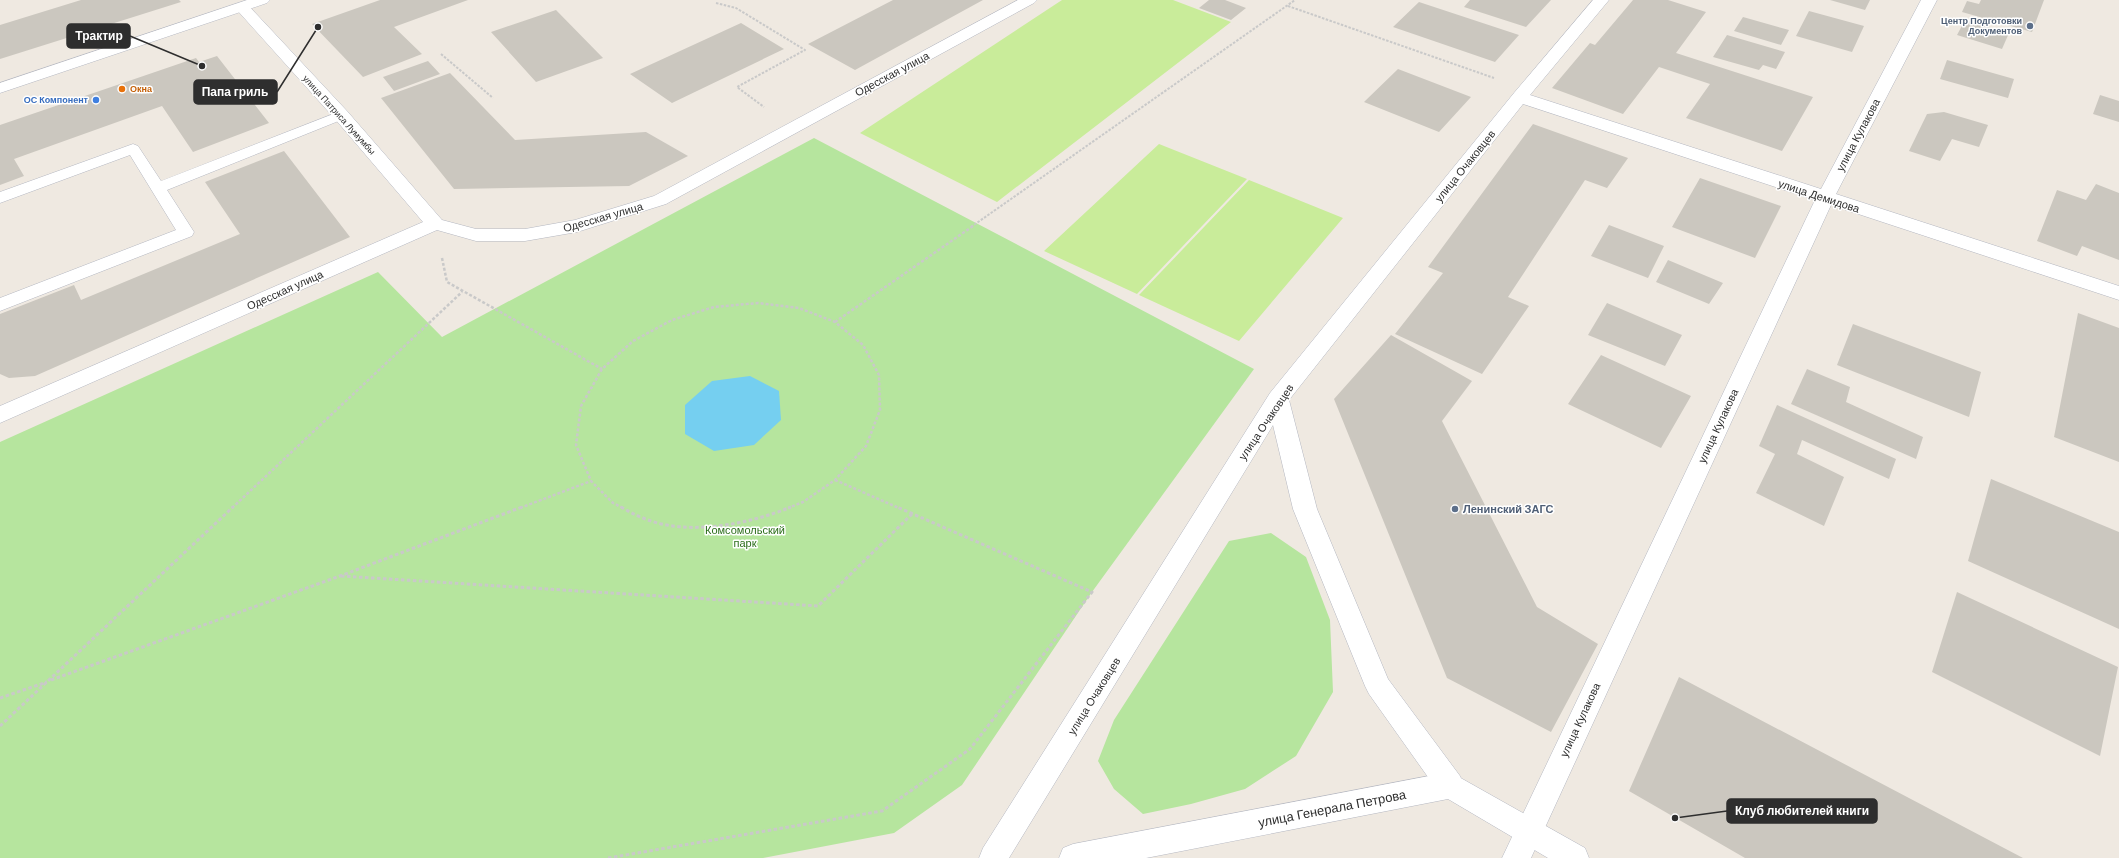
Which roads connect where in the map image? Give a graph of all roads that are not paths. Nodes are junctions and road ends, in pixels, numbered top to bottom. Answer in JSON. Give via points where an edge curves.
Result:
{"nodes":[{"id":1,"x":262,"y":0,"type":"edge"},
{"id":2,"x":1029,"y":0,"type":"edge"},
{"id":3,"x":1601,"y":0,"type":"edge"},
{"id":4,"x":1929,"y":0,"type":"edge"},
{"id":5,"x":242,"y":7,"type":"junction"},
{"id":6,"x":0,"y":88,"type":"edge"},
{"id":7,"x":1523,"y":93,"type":"junction"},
{"id":8,"x":341,"y":115,"type":"junction"},
{"id":9,"x":158,"y":188,"type":"junction"},
{"id":10,"x":0,"y":198,"type":"edge"},
{"id":11,"x":1825,"y":198,"type":"junction"},
{"id":12,"x":435,"y":224,"type":"junction"},
{"id":13,"x":2119,"y":293,"type":"edge"},
{"id":14,"x":0,"y":305,"type":"edge"},
{"id":15,"x":1278,"y":400,"type":"junction"},
{"id":16,"x":0,"y":415,"type":"edge"},
{"id":17,"x":1450,"y":785,"type":"junction"},
{"id":18,"x":1529,"y":831,"type":"junction"},
{"id":19,"x":993,"y":858,"type":"edge"},
{"id":20,"x":1073,"y":858,"type":"edge"},
{"id":21,"x":1516,"y":858,"type":"edge"},
{"id":22,"x":1575,"y":858,"type":"edge"}],
"edges":[{"from":1,"to":5,"type":"street"},
{"from":2,"to":12,"type":"street","name":"Одесская улица","via":[[660,200],[577,226],[525,235],[483,235]]},
{"from":3,"to":7,"type":"street","name":"улица Очаковцев"},
{"from":4,"to":11,"type":"street","name":"улица Кулакова"},
{"from":5,"to":6,"type":"street"},
{"from":5,"to":8,"type":"street","name":"улица Патриса Лумумбы"},
{"from":7,"to":11,"type":"street","name":"улица Демидова"},
{"from":7,"to":15,"type":"street","name":"улица Очаковцев"},
{"from":8,"to":9,"type":"lane"},
{"from":8,"to":12,"type":"street","name":"улица Патриса Лумумбы"},
{"from":9,"to":10,"type":"lane","via":[[133,149]]},
{"from":9,"to":14,"type":"lane","via":[[186,232]]},
{"from":11,"to":13,"type":"street","name":"улица Демидова"},
{"from":11,"to":18,"type":"street","name":"улица Кулакова"},
{"from":12,"to":16,"type":"street","name":"Одесская улица"},
{"from":15,"to":17,"type":"street","via":[[1305,509],[1378,686]]},
{"from":15,"to":19,"type":"street","name":"улица Очаковцев"},
{"from":17,"to":18,"type":"street"},
{"from":17,"to":20,"type":"street","name":"улица Генерала Петрова"},
{"from":18,"to":21,"type":"street","name":"улица Кулакова"},
{"from":18,"to":22,"type":"street"}]}
